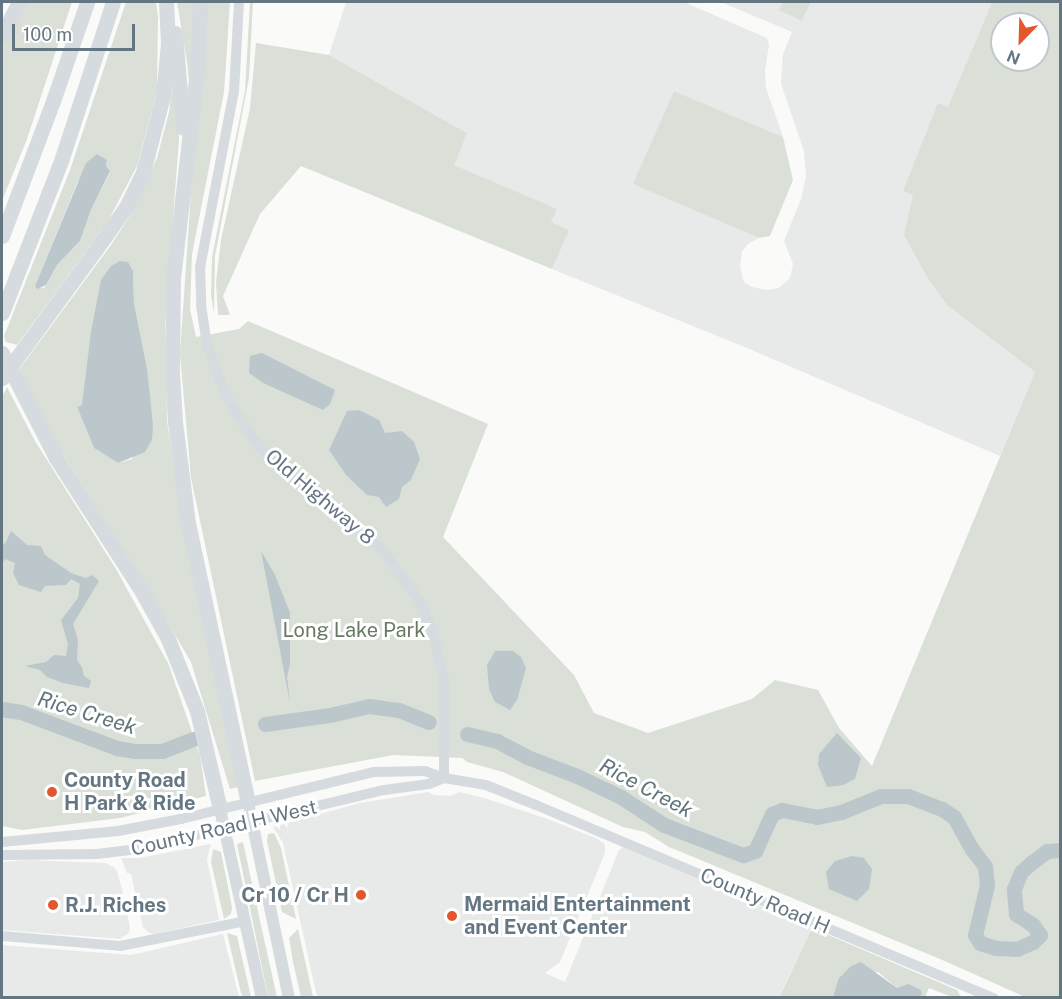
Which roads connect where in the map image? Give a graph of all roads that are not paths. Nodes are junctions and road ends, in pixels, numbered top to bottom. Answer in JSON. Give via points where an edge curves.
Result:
{"nodes":[{"id":1,"x":20,"y":2,"type":"edge"},
{"id":2,"x":87,"y":2,"type":"edge"},
{"id":3,"x":113,"y":2,"type":"edge"},
{"id":4,"x":167,"y":2,"type":"edge"},
{"id":5,"x":200,"y":2,"type":"edge"},
{"id":6,"x":239,"y":2,"type":"edge"},
{"id":7,"x":2,"y":35,"type":"edge"},
{"id":8,"x":179,"y":215,"type":"junction"},
{"id":9,"x":2,"y":236,"type":"edge"},
{"id":10,"x":2,"y":313,"type":"edge"},
{"id":11,"x":2,"y":353,"type":"edge"},
{"id":12,"x":2,"y":378,"type":"edge"},
{"id":13,"x":444,"y":778,"type":"junction"},
{"id":14,"x":248,"y":802,"type":"junction"},
{"id":15,"x":536,"y":805,"type":"joint"},
{"id":16,"x":220,"y":809,"type":"junction"},
{"id":17,"x":252,"y":821,"type":"junction"},
{"id":18,"x":224,"y":828,"type":"junction"},
{"id":19,"x":2,"y":842,"type":"edge"},
{"id":20,"x":2,"y":855,"type":"edge"},
{"id":21,"x":246,"y":921,"type":"junction"},
{"id":22,"x":2,"y":936,"type":"edge"},
{"id":23,"x":262,"y":998,"type":"edge"},
{"id":24,"x":289,"y":998,"type":"edge"},
{"id":25,"x":994,"y":998,"type":"edge"}],
"edges":[{"from":1,"to":7,"type":"highway"},
{"from":2,"to":9,"type":"highway"},
{"from":3,"to":10,"type":"highway","via":[[62,158]]},
{"from":4,"to":8,"type":"highway","via":[[177,46],[183,114]]},
{"from":4,"to":12,"type":"highway","via":[[163,96],[143,172],[110,231]]},
{"from":5,"to":8,"type":"highway","via":[[196,82]]},
{"from":6,"to":13,"type":"street","name":"Old Highway 8","via":[[234,91],[201,254],[200,291],[207,345],[225,394],[256,443],[293,479],[380,547],[421,603],[444,679]]},
{"from":8,"to":14,"type":"highway","via":[[171,323],[180,471]]},
{"from":11,"to":16,"type":"highway","via":[[56,458],[168,639],[197,711]]},
{"from":13,"to":14,"type":"street","name":"County Road H West","via":[[425,771],[386,770]]},
{"from":13,"to":15,"type":"street","name":"County Road H West","via":[[475,782]]},
{"from":13,"to":17,"type":"street","name":"County Road H West"},
{"from":14,"to":16,"type":"street","name":"County Road H West"},
{"from":14,"to":17,"type":"main road"},
{"from":15,"to":25,"type":"street","name":"County Road H"},
{"from":16,"to":18,"type":"main road"},
{"from":16,"to":19,"type":"street","name":"County Road H West","via":[[118,831]]},
{"from":17,"to":18,"type":"street","name":"County Road H West"},
{"from":17,"to":24,"type":"main road"},
{"from":18,"to":20,"type":"street","name":"County Road H West","via":[[118,852]]},
{"from":18,"to":21,"type":"main road"},
{"from":21,"to":22,"type":"street","via":[[120,946]]},
{"from":21,"to":23,"type":"main road"}]}
